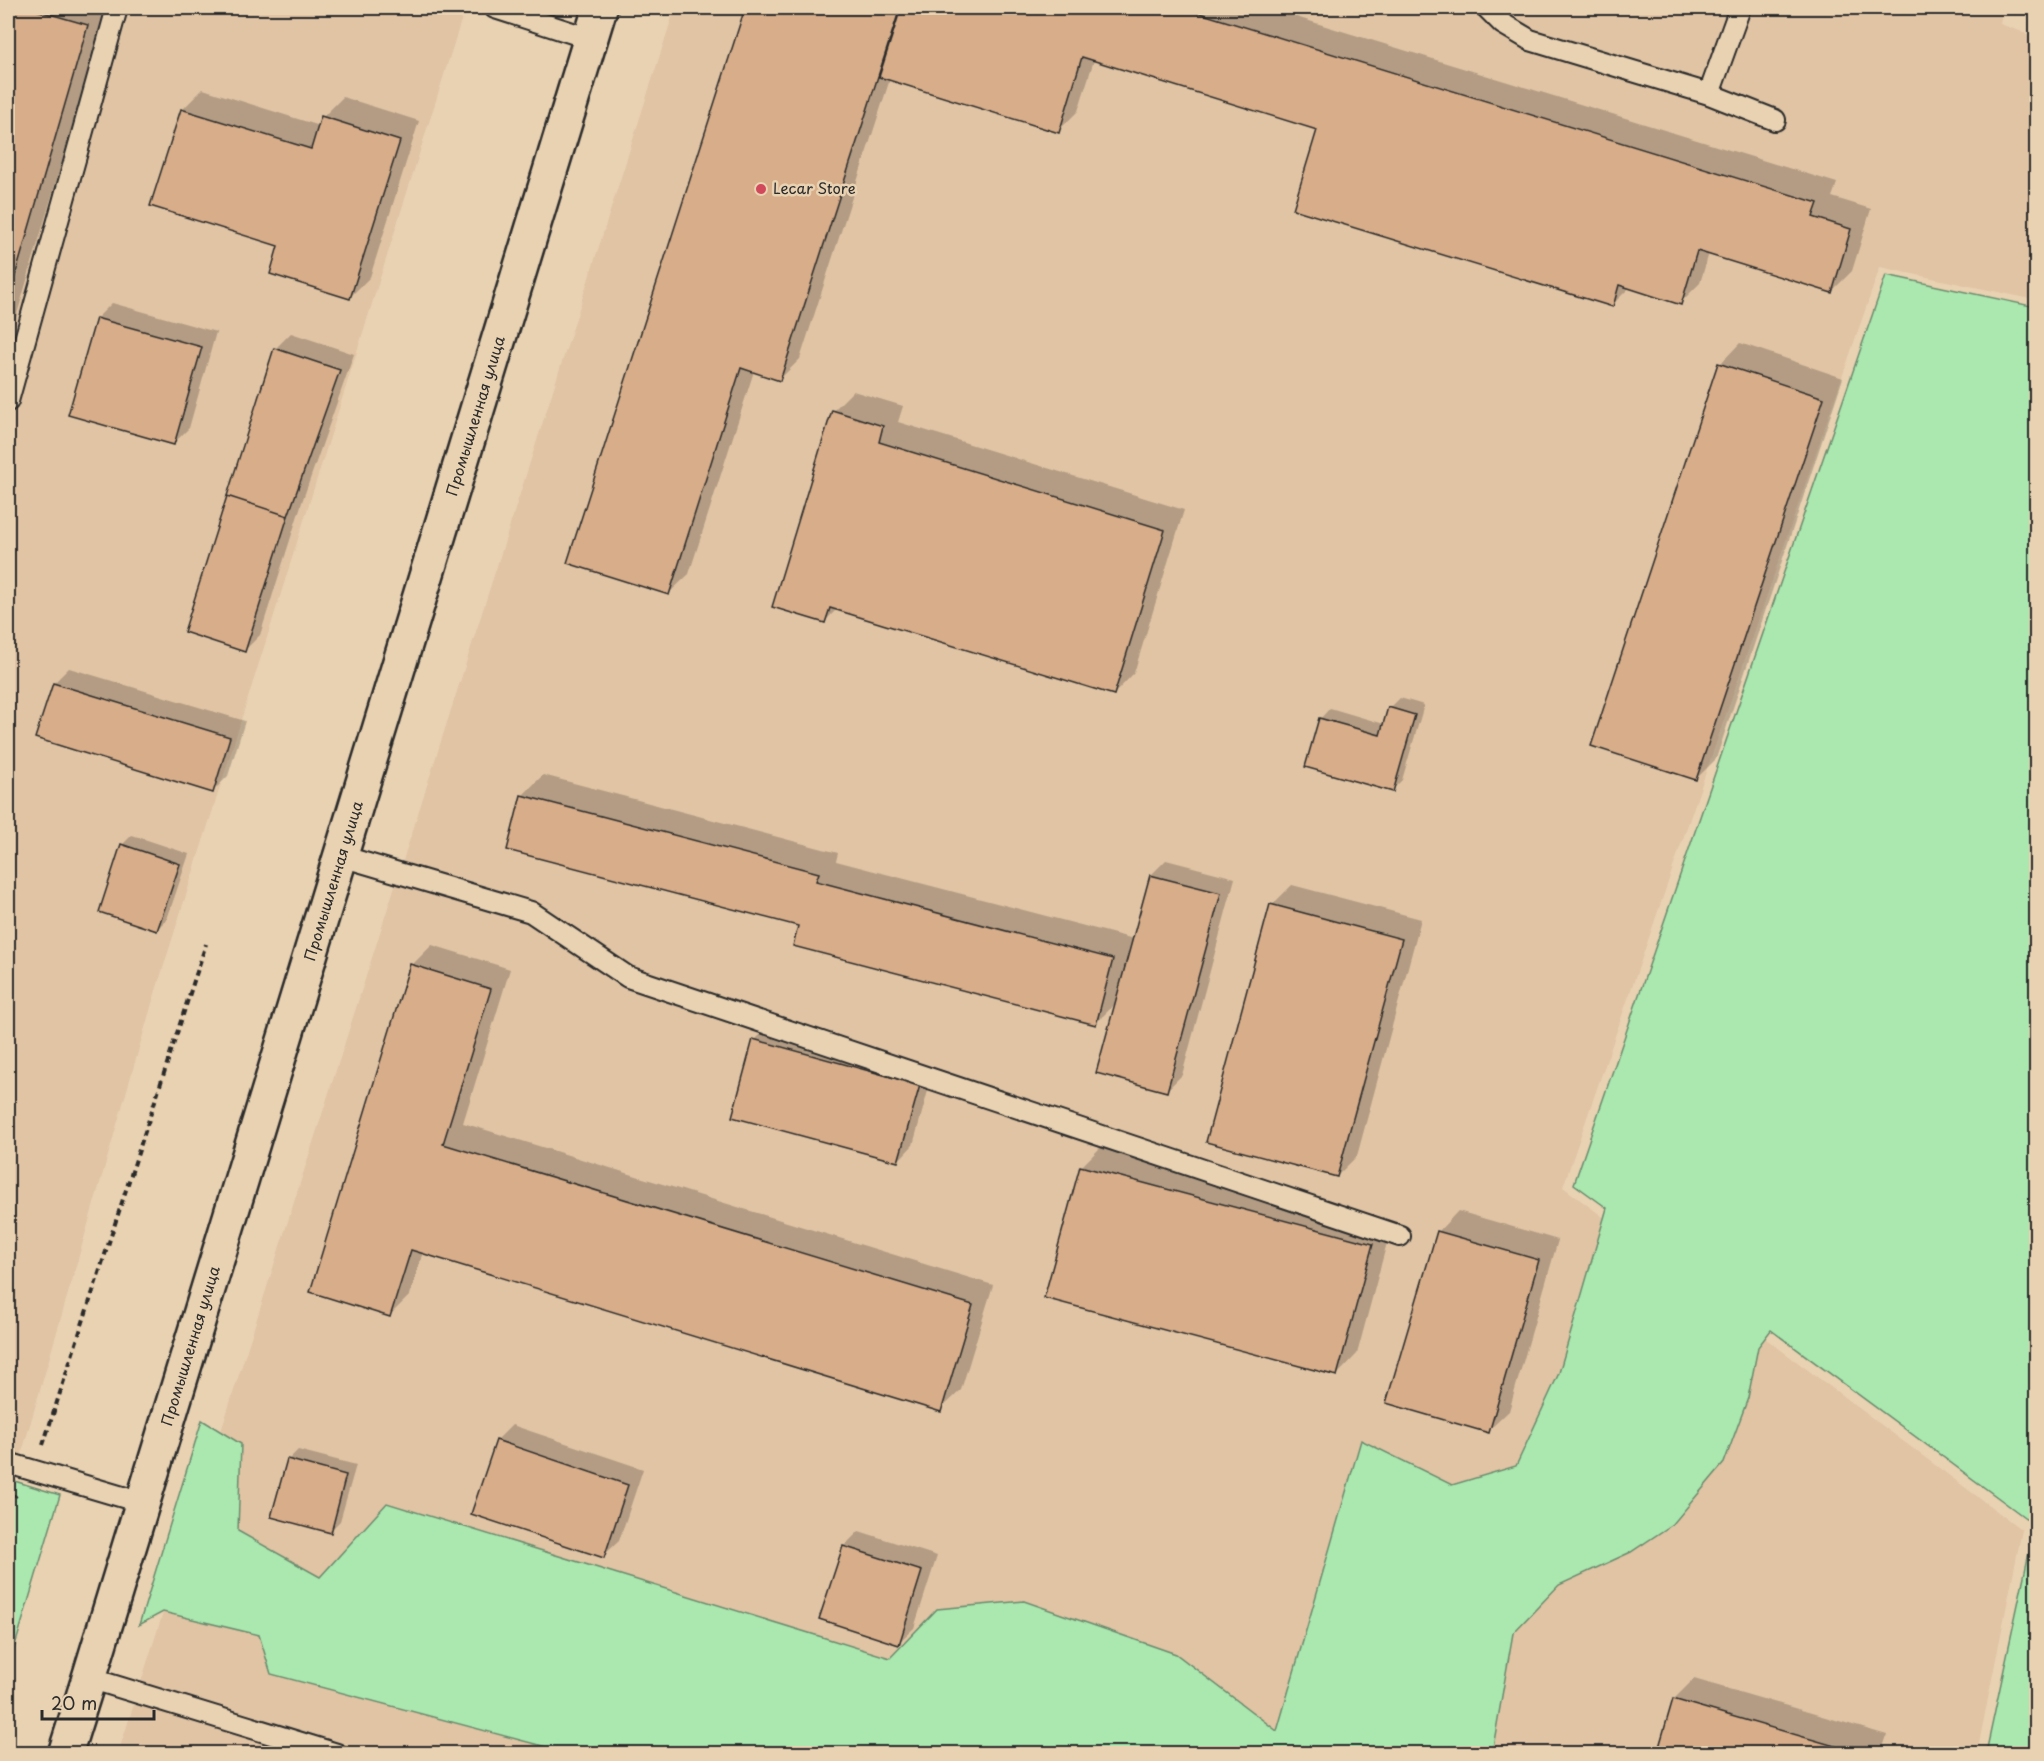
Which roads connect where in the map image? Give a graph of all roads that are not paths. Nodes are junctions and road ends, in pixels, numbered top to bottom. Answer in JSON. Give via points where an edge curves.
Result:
{"nodes":[{"id":1,"x":117,"y":8,"type":"edge"},
{"id":2,"x":495,"y":8,"type":"edge"},
{"id":3,"x":600,"y":8,"type":"edge"},
{"id":4,"x":1487,"y":8,"type":"edge"},
{"id":5,"x":1740,"y":8,"type":"edge"},
{"id":6,"x":591,"y":39,"type":"junction"},
{"id":7,"x":1709,"y":94,"type":"junction"},
{"id":8,"x":1775,"y":120,"type":"dead end"},
{"id":9,"x":8,"y":401,"type":"edge"},
{"id":10,"x":341,"y":856,"type":"junction"},
{"id":11,"x":1400,"y":1236,"type":"dead end"},
{"id":12,"x":8,"y":1463,"type":"edge"},
{"id":13,"x":143,"y":1503,"type":"junction"},
{"id":14,"x":89,"y":1678,"type":"junction"},
{"id":15,"x":65,"y":1754,"type":"edge"},
{"id":16,"x":337,"y":1754,"type":"edge"}],
"edges":[{"from":1,"to":9,"type":"lane"},
{"from":2,"to":6,"type":"lane"},
{"from":3,"to":6,"type":"main road","name":"Промышленная улица"},
{"from":4,"to":7,"type":"lane","via":[[1503,24],[1530,40]]},
{"from":5,"to":7,"type":"lane"},
{"from":6,"to":10,"type":"main road","name":"Промышленная улица"},
{"from":7,"to":8,"type":"lane"},
{"from":10,"to":11,"type":"lane","via":[[531,912],[628,977]]},
{"from":10,"to":13,"type":"main road","name":"Промышленная улица"},
{"from":12,"to":13,"type":"lane"},
{"from":13,"to":14,"type":"main road","name":"Промышленная улица"},
{"from":14,"to":15,"type":"main road","name":"Промышленная улица"},
{"from":14,"to":16,"type":"lane"}]}
